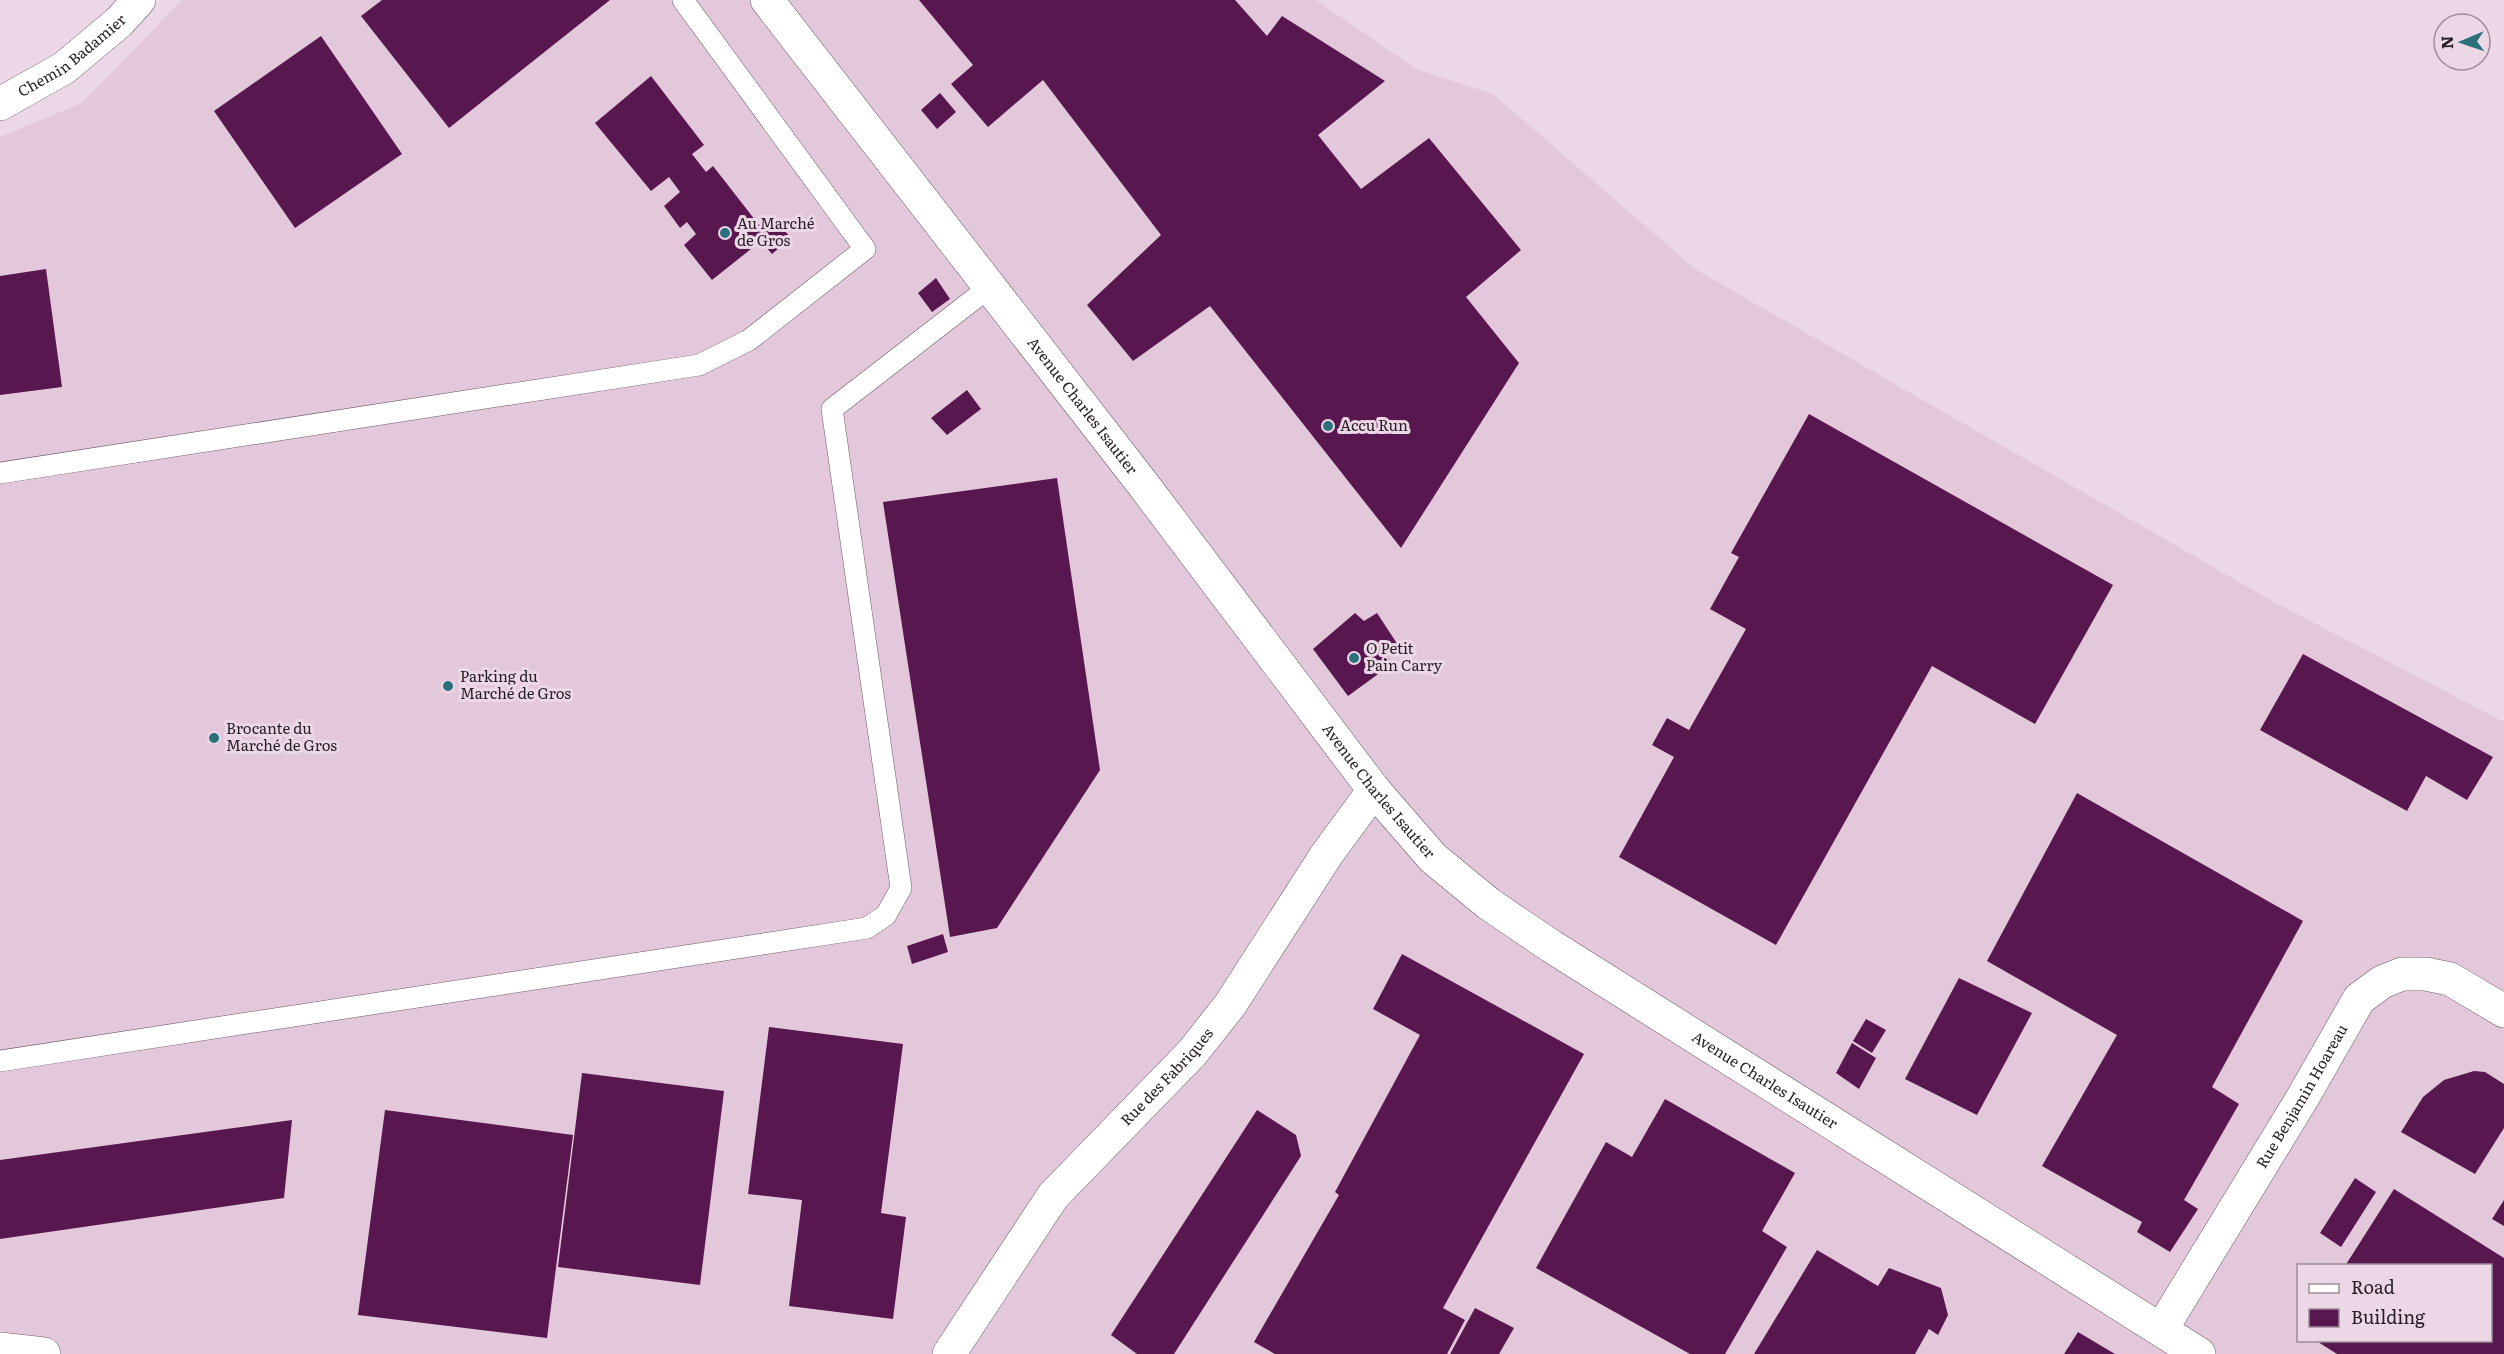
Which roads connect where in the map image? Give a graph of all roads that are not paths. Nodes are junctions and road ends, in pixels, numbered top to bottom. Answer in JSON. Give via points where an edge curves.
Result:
{"nodes":[{"id":1,"x":139,"y":0,"type":"edge"},
{"id":2,"x":683,"y":0,"type":"edge"},
{"id":3,"x":767,"y":0,"type":"edge"},
{"id":4,"x":0,"y":104,"type":"edge"},
{"id":5,"x":991,"y":286,"type":"junction"},
{"id":6,"x":0,"y":473,"type":"edge"},
{"id":7,"x":1374,"y":790,"type":"junction"},
{"id":8,"x":2504,"y":1011,"type":"edge"},
{"id":9,"x":0,"y":1061,"type":"edge"},
{"id":10,"x":2161,"y":1330,"type":"junction"},
{"id":11,"x":0,"y":1349,"type":"edge"},
{"id":12,"x":44,"y":1354,"type":"edge"},
{"id":13,"x":949,"y":1354,"type":"edge"},
{"id":14,"x":2199,"y":1354,"type":"edge"}],
"edges":[{"from":1,"to":4,"type":"street","name":"Chemin Badamier","via":[[64,68]]},
{"from":2,"to":6,"type":"lane","via":[[865,249],[749,340],[699,365]]},
{"from":3,"to":5,"type":"street","name":"Avenue Charles Isautier"},
{"from":5,"to":7,"type":"street","name":"Avenue Charles Isautier"},
{"from":5,"to":9,"type":"lane","via":[[832,409],[901,888],[886,915],[867,928]]},
{"from":7,"to":10,"type":"street","name":"Avenue Charles Isautier","via":[[1433,858],[1489,904]]},
{"from":7,"to":13,"type":"street","name":"Rue des Fabriques","via":[[1327,854],[1230,1005],[1192,1053],[1053,1196]]},
{"from":8,"to":10,"type":"street","name":"Rue Benjamin Hoareau","via":[[2451,979],[2426,974],[2402,974],[2358,999]]},
{"from":10,"to":14,"type":"street","name":"Avenue Charles Isautier"},
{"from":11,"to":12,"type":"street"}]}
